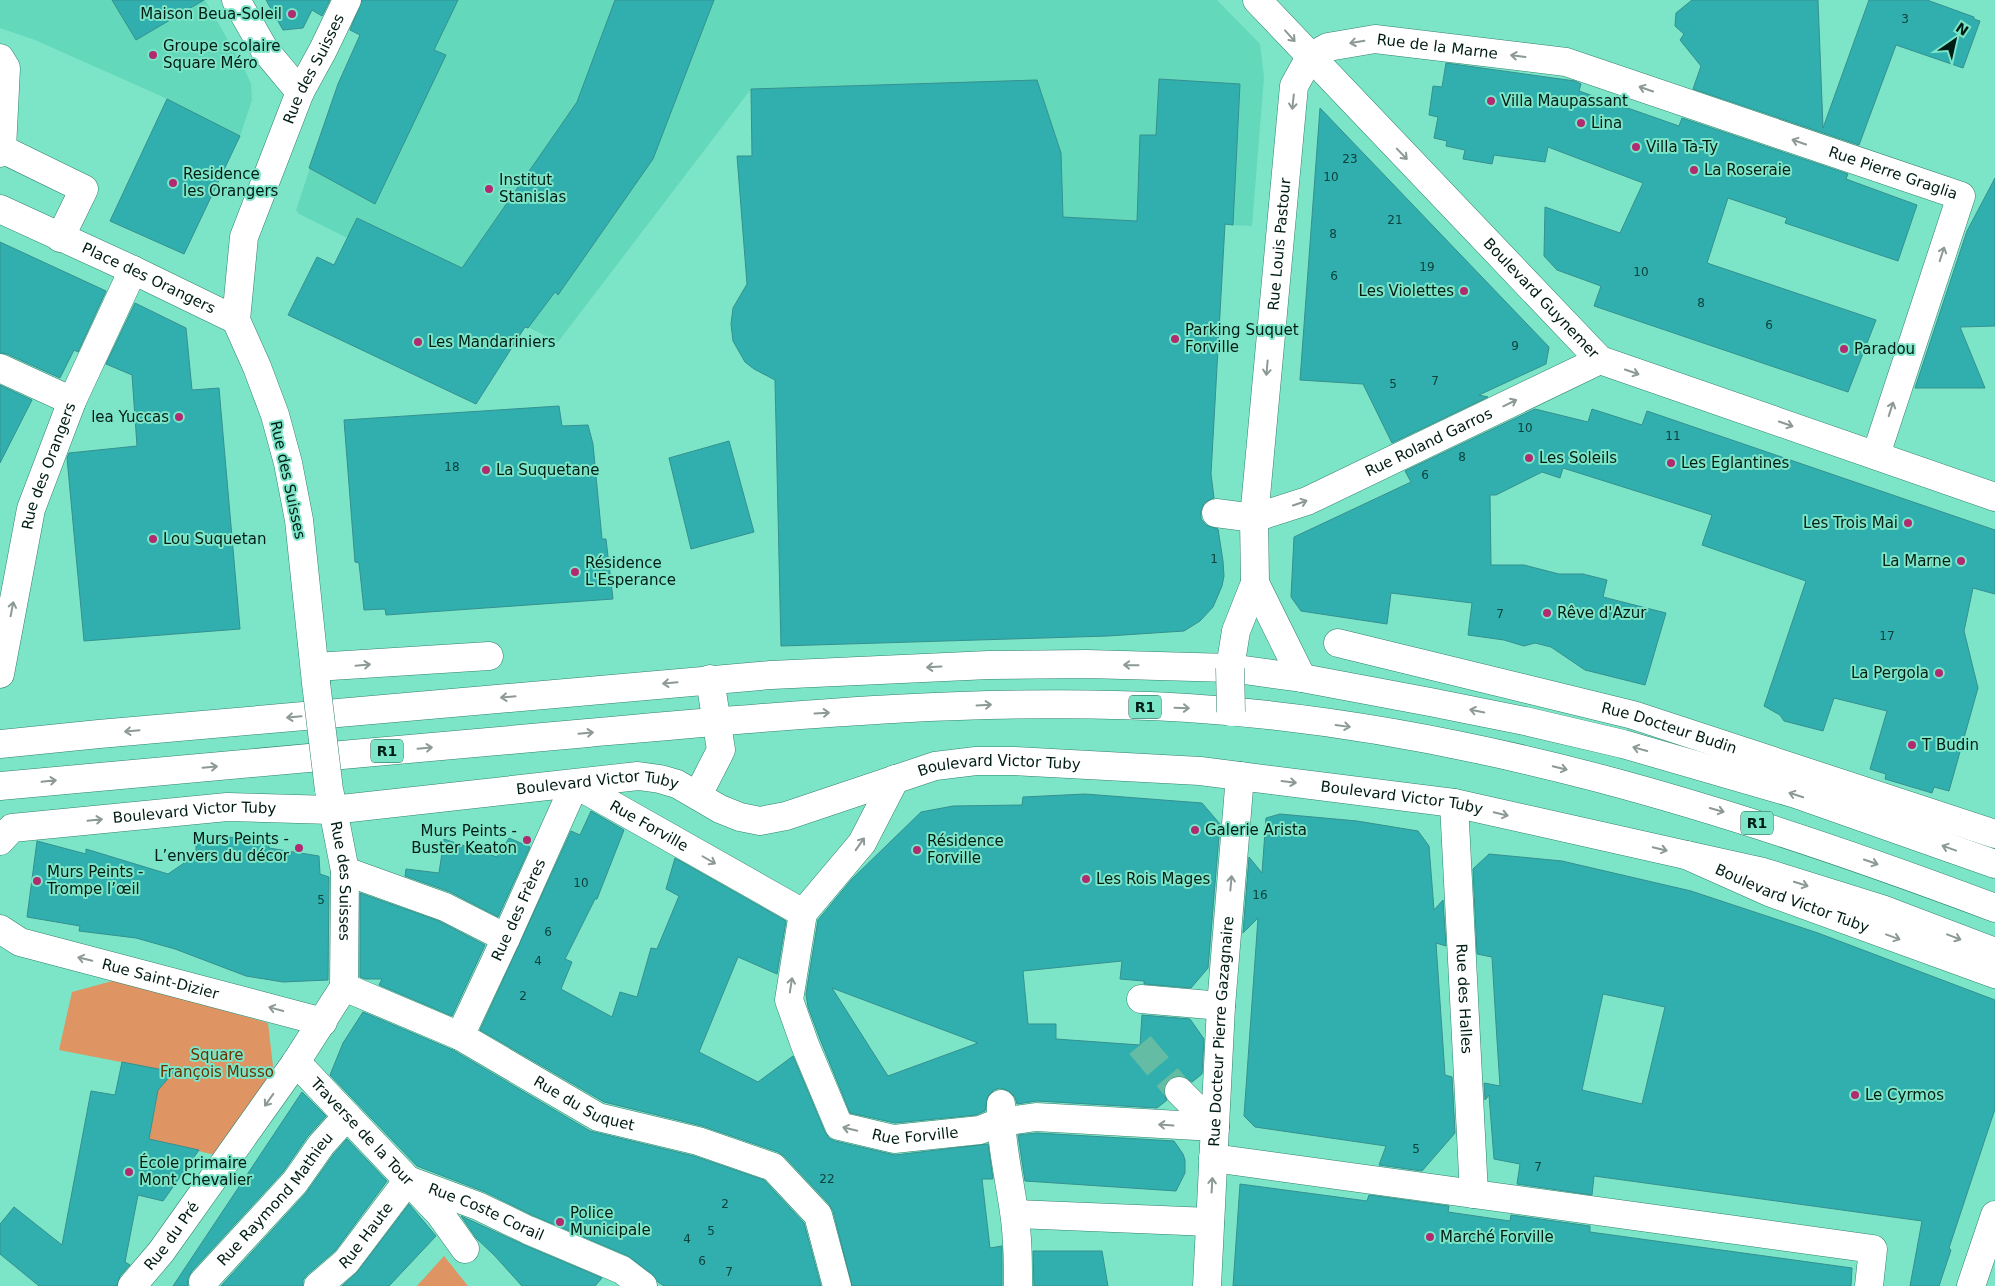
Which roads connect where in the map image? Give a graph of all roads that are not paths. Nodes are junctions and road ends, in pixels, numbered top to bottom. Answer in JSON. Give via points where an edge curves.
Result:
{"nodes":[{"id":1,"x":236,"y":0,"type":"edge"},
{"id":2,"x":347,"y":0,"type":"edge"},
{"id":3,"x":1257,"y":0,"type":"edge"},
{"id":4,"x":1310,"y":57,"type":"junction"},
{"id":5,"x":0,"y":58,"type":"edge"},
{"id":6,"x":1566,"y":62,"type":"joint"},
{"id":7,"x":300,"y":92,"type":"junction"},
{"id":8,"x":1,"y":151,"type":"edge"},
{"id":9,"x":0,"y":210,"type":"edge"},
{"id":10,"x":60,"y":238,"type":"junction"},
{"id":11,"x":132,"y":270,"type":"junction"},
{"id":12,"x":236,"y":320,"type":"junction"},
{"id":13,"x":1600,"y":360,"type":"junction"},
{"id":14,"x":0,"y":368,"type":"edge"},
{"id":15,"x":72,"y":401,"type":"junction"},
{"id":16,"x":1876,"y":455,"type":"junction"},
{"id":17,"x":1995,"y":497,"type":"edge"},
{"id":18,"x":1216,"y":513,"type":"dead end"},
{"id":19,"x":1254,"y":518,"type":"junction"},
{"id":20,"x":1255,"y":583,"type":"junction"},
{"id":21,"x":1338,"y":643,"type":"dead end"},
{"id":22,"x":489,"y":656,"type":"dead end"},
{"id":23,"x":1230,"y":668,"type":"junction"},
{"id":24,"x":0,"y":674,"type":"edge"},
{"id":25,"x":315,"y":675,"type":"junction"},
{"id":26,"x":1302,"y":678,"type":"junction"},
{"id":27,"x":710,"y":679,"type":"junction"},
{"id":28,"x":1231,"y":712,"type":"junction"},
{"id":29,"x":718,"y":720,"type":"junction"},
{"id":30,"x":0,"y":744,"type":"edge"},
{"id":31,"x":1240,"y":776,"type":"junction"},
{"id":32,"x":895,"y":779,"type":"junction"},
{"id":33,"x":575,"y":784,"type":"junction"},
{"id":34,"x":0,"y":786,"type":"edge"},
{"id":35,"x":698,"y":795,"type":"junction"},
{"id":36,"x":330,"y":800,"type":"junction"},
{"id":37,"x":1454,"y":803,"type":"junction"},
{"id":38,"x":1995,"y":834,"type":"edge"},
{"id":39,"x":0,"y":841,"type":"edge"},
{"id":40,"x":1686,"y":855,"type":"junction"},
{"id":41,"x":1995,"y":864,"type":"edge"},
{"id":42,"x":345,"y":871,"type":"junction"},
{"id":43,"x":1995,"y":908,"type":"edge"},
{"id":44,"x":802,"y":914,"type":"junction"},
{"id":45,"x":0,"y":929,"type":"edge"},
{"id":46,"x":506,"y":938,"type":"junction"},
{"id":47,"x":1995,"y":952,"type":"edge"},
{"id":48,"x":1995,"y":974,"type":"edge"},
{"id":49,"x":344,"y":987,"type":"junction"},
{"id":50,"x":1141,"y":998,"type":"dead end"},
{"id":51,"x":1221,"y":1006,"type":"junction"},
{"id":52,"x":323,"y":1022,"type":"junction"},
{"id":53,"x":460,"y":1036,"type":"junction"},
{"id":54,"x":296,"y":1062,"type":"junction"},
{"id":55,"x":1179,"y":1091,"type":"tunnel mouth"},
{"id":56,"x":1000,"y":1113,"type":"junction"},
{"id":57,"x":347,"y":1116,"type":"junction"},
{"id":58,"x":1215,"y":1127,"type":"junction"},
{"id":59,"x":1213,"y":1158,"type":"junction"},
{"id":60,"x":408,"y":1180,"type":"junction"},
{"id":61,"x":1474,"y":1194,"type":"junction"},
{"id":62,"x":1015,"y":1214,"type":"junction"},
{"id":63,"x":1995,"y":1216,"type":"edge"},
{"id":64,"x":1210,"y":1222,"type":"junction"},
{"id":65,"x":465,"y":1249,"type":"dead end"},
{"id":66,"x":1980,"y":1278,"type":"edge"},
{"id":67,"x":203,"y":1282,"type":"dead end"},
{"id":68,"x":132,"y":1286,"type":"edge"},
{"id":69,"x":318,"y":1286,"type":"edge"},
{"id":70,"x":643,"y":1286,"type":"edge"},
{"id":71,"x":837,"y":1286,"type":"edge"},
{"id":72,"x":1018,"y":1286,"type":"edge"},
{"id":73,"x":1207,"y":1286,"type":"edge"},
{"id":74,"x":1869,"y":1286,"type":"edge"}],
"edges":[{"from":1,"to":7,"type":"main road","via":[[264,49]]},
{"from":2,"to":7,"type":"main road","name":"Rue des Suisses"},
{"from":3,"to":4,"type":"main road","name":"Boulevard Guynemer","one_way":true},
{"from":6,"to":4,"type":"main road","name":"Rue de la Marne","one_way":true,"via":[[1375,39],[1328,47]]},
{"from":4,"to":13,"type":"main road","name":"Boulevard Guynemer","one_way":true},
{"from":4,"to":19,"type":"main road","name":"Rue Louis Pastour","one_way":true,"via":[[1294,86]]},
{"from":5,"to":8,"type":"main road","via":[[6,68]]},
{"from":16,"to":6,"type":"main road","name":"Rue Pierre Graglia","one_way":true,"via":[[1961,196]]},
{"from":7,"to":12,"type":"main road","name":"Rue des Suisses","via":[[244,238]]},
{"from":8,"to":10,"type":"main road","via":[[84,188]]},
{"from":9,"to":10,"type":"main road","name":"Place des Orangers"},
{"from":10,"to":11,"type":"main road","name":"Place des Orangers"},
{"from":11,"to":12,"type":"main road","name":"Place des Orangers"},
{"from":11,"to":15,"type":"main road","name":"Rue des Orangers"},
{"from":12,"to":25,"type":"main road","name":"Rue des Suisses","via":[[275,415],[288,464],[299,520]]},
{"from":13,"to":16,"type":"main road","name":"Boulevard Guynemer","one_way":true},
{"from":19,"to":13,"type":"main road","name":"Rue Roland Garros","one_way":true,"via":[[1306,501]]},
{"from":14,"to":15,"type":"main road"},
{"from":24,"to":15,"type":"main road","name":"Rue des Orangers","one_way":true,"via":[[31,509]]},
{"from":16,"to":17,"type":"main road","name":"Boulevard Guynemer"},
{"from":18,"to":19,"type":"main road"},
{"from":19,"to":20,"type":"main road","name":"Rue Louis Pastour"},
{"from":20,"to":23,"type":"main road","name":"Rue Louis Pastour","via":[[1236,631]]},
{"from":20,"to":26,"type":"main road","name":"Rue Louis Pastour"},
{"from":21,"to":38,"type":"main road","name":"Rue Docteur Budin","via":[[1633,715]]},
{"from":25,"to":22,"type":"main road","one_way":true},
{"from":23,"to":26,"type":"main road"},
{"from":23,"to":27,"type":"main road","one_way":true,"via":[[989,665]]},
{"from":23,"to":28,"type":"main road","name":"Rue Louis Pastour","bridge":true},
{"from":25,"to":36,"type":"main road","name":"Rue des Suisses","bridge":true},
{"from":41,"to":26,"type":"main road","one_way":true,"via":[[1796,794],[1623,744],[1503,716]]},
{"from":27,"to":29,"type":"main road"},
{"from":27,"to":30,"type":"main road","one_way":true},
{"from":29,"to":28,"type":"main road","number":"R1","one_way":true,"via":[[1000,704],[1069,703]]},
{"from":28,"to":43,"type":"main road","number":"R1","one_way":true,"via":[[1370,729],[1452,744],[1649,790],[1820,845]]},
{"from":34,"to":29,"type":"main road","number":"R1","one_way":true},
{"from":29,"to":35,"type":"main road","via":[[721,750]]},
{"from":31,"to":32,"type":"main road","name":"Boulevard Victor Tuby","via":[[1200,771],[976,761],[935,766]]},
{"from":31,"to":37,"type":"main road","name":"Boulevard Victor Tuby","one_way":true},
{"from":51,"to":31,"type":"main road","name":"Rue Docteur Pierre Gazagnaire","one_way":true},
{"from":32,"to":35,"type":"main road","name":"Boulevard Victor Tuby","via":[[786,816],[760,821],[720,809]]},
{"from":44,"to":32,"type":"main road","one_way":true,"via":[[862,843]]},
{"from":33,"to":35,"type":"main road","name":"Boulevard Victor Tuby","via":[[638,776],[677,784]]},
{"from":33,"to":36,"type":"main road","name":"Boulevard Victor Tuby"},
{"from":33,"to":44,"type":"main road","name":"Rue Forville","one_way":true},
{"from":33,"to":46,"type":"main road","name":"Rue des Frères"},
{"from":39,"to":36,"type":"main road","name":"Boulevard Victor Tuby","one_way":true,"via":[[12,828]]},
{"from":36,"to":42,"type":"main road","name":"Rue des Suisses"},
{"from":37,"to":40,"type":"main road","name":"Boulevard Victor Tuby","one_way":true},
{"from":37,"to":61,"type":"main road","name":"Rue des Halles"},
{"from":40,"to":47,"type":"main road","one_way":true,"via":[[1763,872],[1882,909]]},
{"from":40,"to":48,"type":"main road","name":"Boulevard Victor Tuby","one_way":true,"via":[[1769,892]]},
{"from":42,"to":46,"type":"main road","via":[[445,907]]},
{"from":42,"to":49,"type":"main road","name":"Rue des Suisses"},
{"from":56,"to":44,"type":"main road","name":"Rue Forville","one_way":true,"via":[[980,1130],[894,1139],[838,1126],[789,1000]]},
{"from":52,"to":45,"type":"main road","name":"Rue Saint-Dizier","one_way":true,"via":[[20,942]]},
{"from":46,"to":53,"type":"main road","name":"Rue des Frères"},
{"from":49,"to":52,"type":"main road","name":"Rue du Pré"},
{"from":49,"to":53,"type":"main road","name":"Rue du Suquet"},
{"from":50,"to":51,"type":"main road"},
{"from":51,"to":58,"type":"main road","name":"Rue Docteur Pierre Gazagnaire"},
{"from":52,"to":54,"type":"main road","name":"Rue du Pré"},
{"from":53,"to":71,"type":"main road","name":"Rue du Suquet","via":[[598,1117],[698,1141],[773,1167],[818,1215]]},
{"from":54,"to":57,"type":"main road","name":"Traverse de la Tour"},
{"from":54,"to":68,"type":"main road","name":"Rue du Pré","one_way":true,"via":[[161,1252]]},
{"from":55,"to":58,"type":"main road"},
{"from":58,"to":56,"type":"main road","name":"Rue Forville","one_way":true},
{"from":56,"to":62,"type":"main road"},
{"from":57,"to":60,"type":"main road","name":"Traverse de la Tour"},
{"from":57,"to":67,"type":"main road","name":"Rue Raymond Mathieu","via":[[294,1182]]},
{"from":58,"to":59,"type":"main road","name":"Rue Docteur Pierre Gazagnaire"},
{"from":59,"to":61,"type":"main road"},
{"from":64,"to":59,"type":"main road","name":"Rue Docteur Pierre Gazagnaire","one_way":true},
{"from":60,"to":65,"type":"main road","name":"Traverse de la Tour","via":[[440,1214]]},
{"from":60,"to":69,"type":"main road","name":"Rue Haute","via":[[346,1262]]},
{"from":60,"to":70,"type":"main road","name":"Rue Coste Corail","via":[[478,1206],[622,1270]]},
{"from":61,"to":74,"type":"main road","via":[[1873,1249]]},
{"from":62,"to":64,"type":"main road"},
{"from":62,"to":72,"type":"main road"},
{"from":63,"to":66,"type":"main road"},
{"from":64,"to":73,"type":"main road","name":"Rue Docteur Pierre Gazagnaire"}]}
